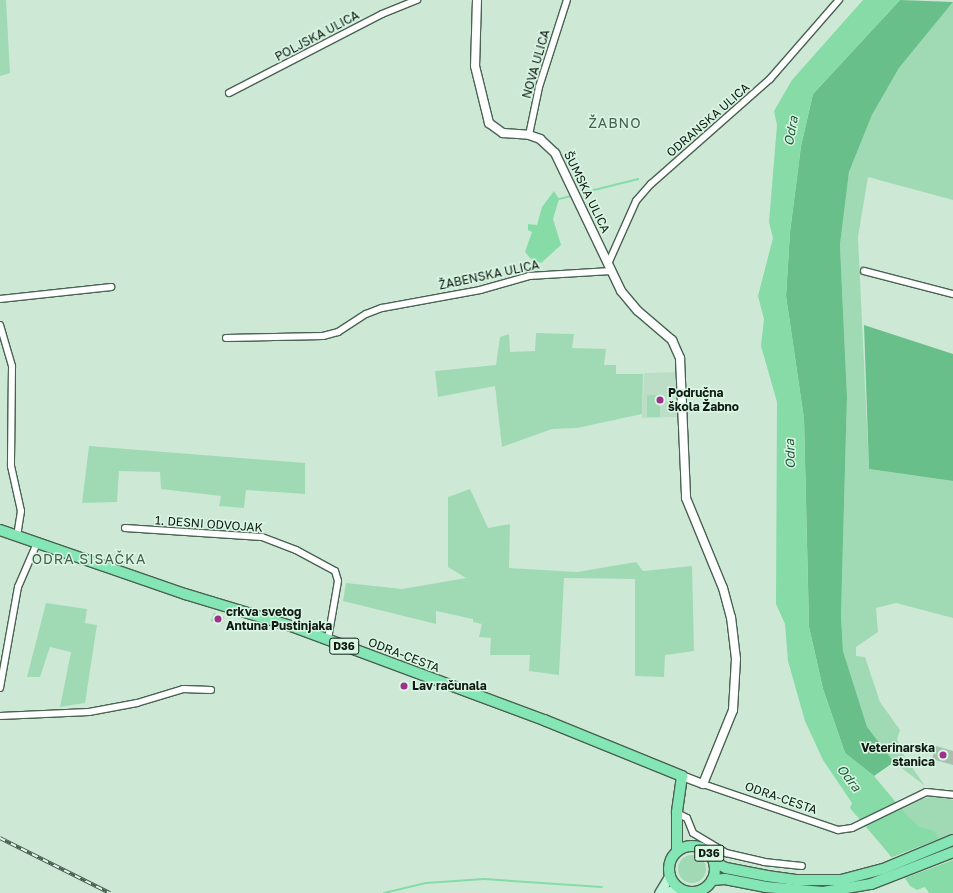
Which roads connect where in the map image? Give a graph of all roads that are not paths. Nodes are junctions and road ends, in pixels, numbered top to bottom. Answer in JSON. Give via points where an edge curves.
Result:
{"nodes":[{"id":1,"x":417,"y":0,"type":"edge"},
{"id":2,"x":477,"y":0,"type":"edge"},
{"id":3,"x":566,"y":0,"type":"edge"},
{"id":4,"x":839,"y":0,"type":"edge"},
{"id":5,"x":229,"y":93,"type":"dead end"},
{"id":6,"x":529,"y":135,"type":"junction"},
{"id":7,"x":609,"y":268,"type":"junction"},
{"id":8,"x":864,"y":271,"type":"dead end"},
{"id":9,"x":111,"y":287,"type":"dead end"},
{"id":10,"x":953,"y":294,"type":"edge"},
{"id":11,"x":0,"y":299,"type":"edge"},
{"id":12,"x":0,"y":325,"type":"edge"},
{"id":13,"x":226,"y":338,"type":"dead end"},
{"id":14,"x":0,"y":344,"type":"edge"},
{"id":15,"x":8,"y":344,"type":"junction"},
{"id":16,"x":125,"y":528,"type":"dead end"},
{"id":17,"x":0,"y":530,"type":"edge"},
{"id":18,"x":17,"y":536,"type":"junction"},
{"id":19,"x":37,"y":543,"type":"junction"},
{"id":20,"x":328,"y":639,"type":"junction"},
{"id":21,"x":0,"y":688,"type":"edge"},
{"id":22,"x":211,"y":690,"type":"dead end"},
{"id":23,"x":0,"y":716,"type":"edge"},
{"id":24,"x":682,"y":776,"type":"junction"},
{"id":25,"x":703,"y":784,"type":"junction"},
{"id":26,"x":953,"y":795,"type":"edge"},
{"id":27,"x":677,"y":813,"type":"junction"},
{"id":28,"x":679,"y":826,"type":"junction"},
{"id":29,"x":953,"y":840,"type":"edge"},
{"id":30,"x":698,"y":847,"type":"junction"},
{"id":31,"x":677,"y":851,"type":"junction"},
{"id":32,"x":953,"y":852,"type":"edge"},
{"id":33,"x":714,"y":862,"type":"junction"},
{"id":34,"x":802,"y":866,"type":"dead end"},
{"id":35,"x":670,"y":875,"type":"junction"},
{"id":36,"x":712,"y":880,"type":"junction"},
{"id":37,"x":679,"y":888,"type":"junction"},
{"id":38,"x":660,"y":893,"type":"edge"}],
"edges":[{"from":1,"to":5,"type":"street","name":"POLJSKA ULICA","via":[[382,14]]},
{"from":2,"to":6,"type":"street","name":"ŠUMSKA ULICA","via":[[474,54],[486,117],[491,126],[503,133]]},
{"from":3,"to":6,"type":"street","name":"NOVA ULICA","via":[[539,87]]},
{"from":4,"to":7,"type":"street","name":"ODRANSKA ULICA","via":[[770,79],[636,201]]},
{"from":6,"to":7,"type":"street","name":"ŠUMSKA ULICA","via":[[540,139],[555,153]]},
{"from":7,"to":13,"type":"street","name":"ŽABENSKA ULICA","via":[[529,276],[480,290],[382,308],[366,314],[338,332],[323,336]]},
{"from":7,"to":25,"type":"street","via":[[632,304],[672,340],[677,349],[681,369],[686,498],[731,616],[736,687],[730,721]]},
{"from":8,"to":10,"type":"street"},
{"from":9,"to":11,"type":"street"},
{"from":12,"to":15,"type":"street"},
{"from":14,"to":15,"type":"street"},
{"from":15,"to":18,"type":"street","via":[[13,383],[11,466],[21,511]]},
{"from":16,"to":20,"type":"street","name":"1. DESNI ODVOJAK","via":[[262,537],[296,550],[336,571],[338,581]]},
{"from":17,"to":18,"type":"main road","name":"ODRA-CESTA","number":"D36"},
{"from":18,"to":19,"type":"main road","name":"ODRA-CESTA","number":"D36"},
{"from":19,"to":20,"type":"main road","name":"ODRA-CESTA","number":"D36"},
{"from":19,"to":21,"type":"street","via":[[18,587]]},
{"from":20,"to":24,"type":"main road","name":"ODRA-CESTA","number":"D36"},
{"from":22,"to":23,"type":"street","via":[[183,689],[95,711]]},
{"from":24,"to":25,"type":"street","name":"ODRA-CESTA"},
{"from":24,"to":27,"type":"main road","number":"D36"},
{"from":25,"to":26,"type":"street","name":"ODRA-CESTA","via":[[838,830],[852,828],[918,795],[934,791]]},
{"from":27,"to":28,"type":"main road","number":"D36"},
{"from":27,"to":34,"type":"street","via":[[687,818],[693,833],[726,853],[764,862]]},
{"from":28,"to":30,"type":"main road","number":"D36","via":[[688,839]]},
{"from":28,"to":31,"type":"main road","number":"D36"},
{"from":29,"to":33,"type":"main road","number":"D36","via":[[883,869],[841,880],[796,880],[726,868]]},
{"from":30,"to":31,"type":"main road","number":"D36","via":[[685,847]]},
{"from":30,"to":33,"type":"main road","number":"D36","via":[[706,851]]},
{"from":31,"to":35,"type":"main road","number":"D36","via":[[670,860]]},
{"from":32,"to":36,"type":"main road","number":"D36","via":[[871,884],[823,892],[787,890],[725,879]]},
{"from":33,"to":36,"type":"main road","number":"D36"},
{"from":35,"to":37,"type":"main road"},
{"from":35,"to":38,"type":"main road"},
{"from":36,"to":37,"type":"main road","via":[[705,888],[695,892]]},
{"from":37,"to":38,"type":"main road"}]}
